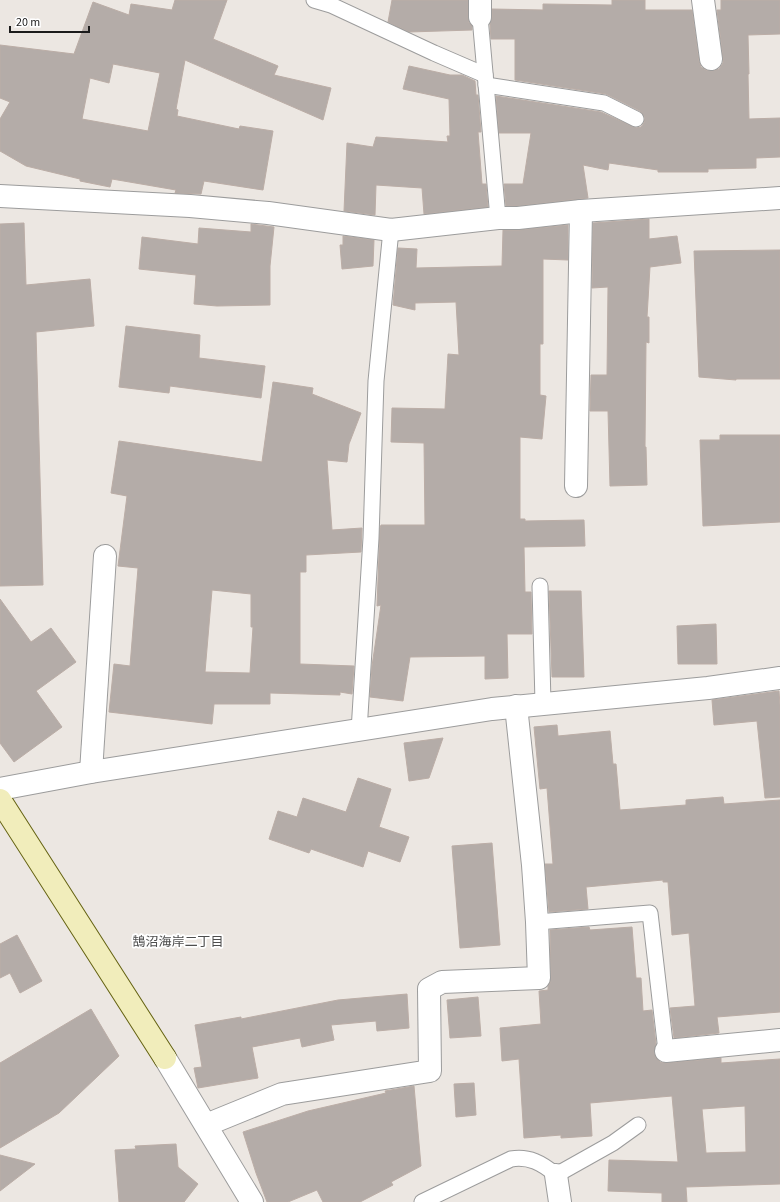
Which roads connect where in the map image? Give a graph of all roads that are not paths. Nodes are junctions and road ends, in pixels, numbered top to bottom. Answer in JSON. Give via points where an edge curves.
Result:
{"nodes":[{"id":1,"x":314,"y":0,"type":"edge"},
{"id":2,"x":703,"y":0,"type":"edge"},
{"id":3,"x":480,"y":9,"type":"edge"},
{"id":4,"x":711,"y":59,"type":"dead end"},
{"id":5,"x":485,"y":80,"type":"junction"},
{"id":6,"x":636,"y":119,"type":"dead end"},
{"id":7,"x":0,"y":196,"type":"edge"},
{"id":8,"x":780,"y":198,"type":"edge"},
{"id":9,"x":581,"y":211,"type":"junction"},
{"id":10,"x":498,"y":218,"type":"junction"},
{"id":11,"x":392,"y":230,"type":"junction"},
{"id":12,"x":576,"y":486,"type":"dead end"},
{"id":13,"x":106,"y":556,"type":"dead end"},
{"id":14,"x":540,"y":586,"type":"dead end"},
{"id":15,"x":780,"y":678,"type":"edge"},
{"id":16,"x":543,"y":703,"type":"junction"},
{"id":17,"x":516,"y":706,"type":"junction"},
{"id":18,"x":359,"y":731,"type":"junction"},
{"id":19,"x":91,"y":772,"type":"junction"},
{"id":20,"x":0,"y":789,"type":"edge"},
{"id":21,"x":0,"y":800,"type":"edge"},
{"id":22,"x":537,"y":922,"type":"junction"},
{"id":23,"x":780,"y":1040,"type":"edge"},
{"id":24,"x":666,"y":1051,"type":"joint"},
{"id":25,"x":206,"y":1125,"type":"junction"},
{"id":26,"x":638,"y":1125,"type":"dead end"},
{"id":27,"x":556,"y":1175,"type":"junction"},
{"id":28,"x":252,"y":1202,"type":"edge"},
{"id":29,"x":422,"y":1202,"type":"edge"},
{"id":30,"x":560,"y":1202,"type":"edge"}],
"edges":[{"from":1,"to":5,"type":"lane","via":[[331,5],[434,53]]},
{"from":2,"to":4,"type":"street"},
{"from":3,"to":5,"type":"lane"},
{"from":5,"to":6,"type":"lane","via":[[604,103]]},
{"from":5,"to":10,"type":"lane"},
{"from":7,"to":11,"type":"street","via":[[190,206],[268,213]]},
{"from":8,"to":9,"type":"street"},
{"from":9,"to":10,"type":"street"},
{"from":9,"to":12,"type":"street"},
{"from":10,"to":11,"type":"street"},
{"from":11,"to":18,"type":"lane","via":[[376,381],[371,538]]},
{"from":13,"to":19,"type":"street"},
{"from":14,"to":16,"type":"lane"},
{"from":15,"to":16,"type":"street","via":[[708,688]]},
{"from":16,"to":17,"type":"street"},
{"from":17,"to":18,"type":"street"},
{"from":17,"to":22,"type":"street"},
{"from":18,"to":19,"type":"street"},
{"from":19,"to":20,"type":"street"},
{"from":21,"to":25,"type":"street"},
{"from":22,"to":24,"type":"lane","via":[[650,913]]},
{"from":22,"to":25,"type":"street","via":[[539,978],[442,982],[429,989],[430,1071],[282,1094]]},
{"from":23,"to":24,"type":"street"},
{"from":25,"to":28,"type":"street"},
{"from":26,"to":27,"type":"lane","via":[[613,1143]]},
{"from":27,"to":29,"type":"lane","via":[[546,1166],[532,1160],[521,1157],[511,1159]]},
{"from":27,"to":30,"type":"street"}]}
